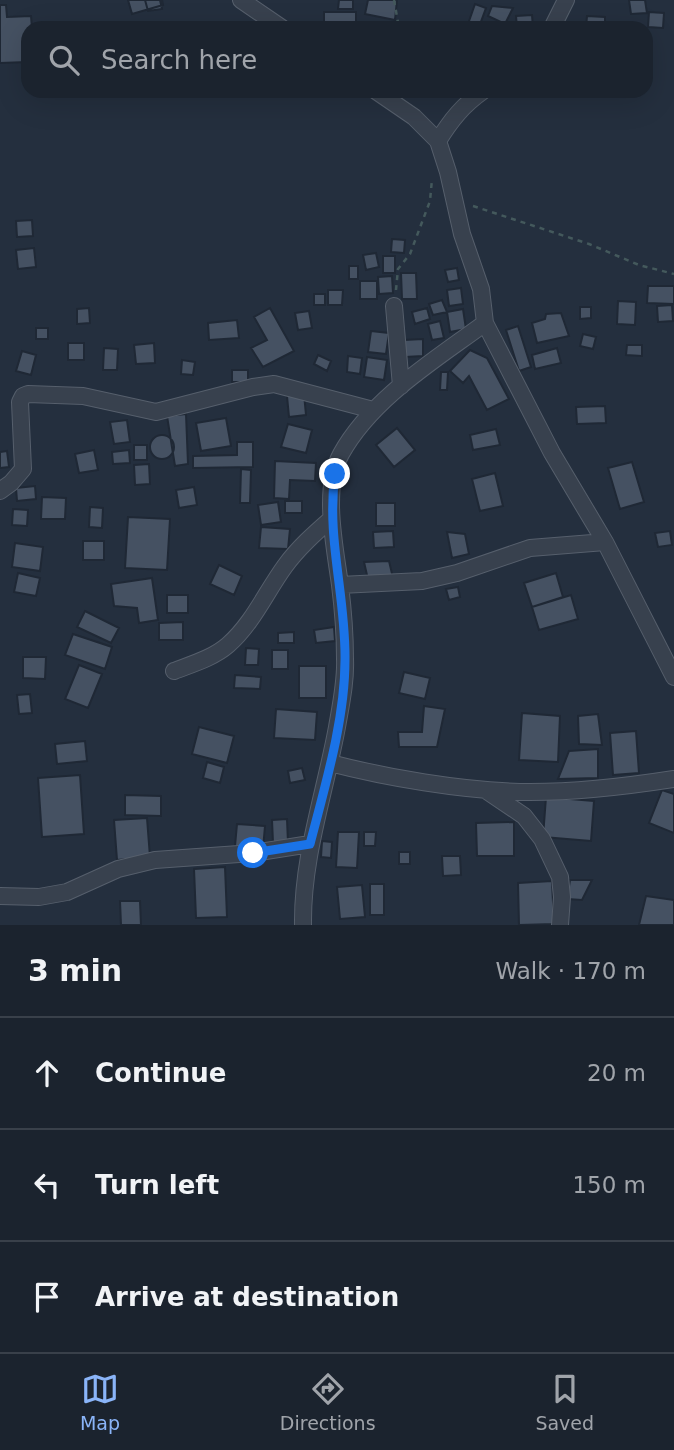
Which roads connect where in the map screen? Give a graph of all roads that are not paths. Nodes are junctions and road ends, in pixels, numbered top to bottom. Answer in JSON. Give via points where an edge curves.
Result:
{"nodes":[{"id":1,"x":241,"y":0,"type":"edge"},
{"id":2,"x":566,"y":0,"type":"edge"},
{"id":3,"x":272,"y":21,"type":"edge"},
{"id":4,"x":556,"y":21,"type":"edge"},
{"id":5,"x":386,"y":98,"type":"edge"},
{"id":6,"x":473,"y":98,"type":"edge"},
{"id":7,"x":438,"y":141,"type":"junction"},
{"id":8,"x":394,"y":306,"type":"road end"},
{"id":9,"x":485,"y":323,"type":"junction"},
{"id":10,"x":401,"y":386,"type":"junction"},
{"id":11,"x":373,"y":411,"type":"junction"},
{"id":12,"x":0,"y":491,"type":"edge"},
{"id":13,"x":331,"y":519,"type":"junction"},
{"id":14,"x":605,"y":542,"type":"junction"},
{"id":15,"x":340,"y":585,"type":"junction"},
{"id":16,"x":174,"y":671,"type":"dead end"},
{"id":17,"x":674,"y":677,"type":"edge"},
{"id":18,"x":330,"y":763,"type":"junction"},
{"id":19,"x":674,"y":779,"type":"edge"},
{"id":20,"x":485,"y":789,"type":"junction"},
{"id":21,"x":310,"y":844,"type":"junction"},
{"id":22,"x":0,"y":896,"type":"edge"},
{"id":23,"x":303,"y":925,"type":"edge"},
{"id":24,"x":560,"y":925,"type":"edge"}],
"edges":[{"from":1,"to":3,"type":"street"},
{"from":2,"to":4,"type":"street"},
{"from":5,"to":7,"type":"street"},
{"from":6,"to":7,"type":"street"},
{"from":7,"to":9,"type":"street","via":[[461,234],[481,289]]},
{"from":8,"to":10,"type":"street"},
{"from":9,"to":10,"type":"street"},
{"from":9,"to":14,"type":"street","via":[[552,453]]},
{"from":10,"to":11,"type":"street"},
{"from":11,"to":12,"type":"street","via":[[274,384],[156,412],[83,396],[28,394],[20,402],[23,469]]},
{"from":11,"to":13,"type":"street","via":[[340,455]]},
{"from":13,"to":15,"type":"street"},
{"from":13,"to":16,"type":"street","via":[[286,564],[247,626],[226,647]]},
{"from":14,"to":15,"type":"street","via":[[530,548],[422,581]]},
{"from":14,"to":17,"type":"street"},
{"from":15,"to":18,"type":"street","via":[[345,660]]},
{"from":18,"to":20,"type":"street"},
{"from":18,"to":21,"type":"street"},
{"from":19,"to":20,"type":"street","via":[[595,789]]},
{"from":20,"to":24,"type":"street","via":[[524,816],[542,839],[560,877]]},
{"from":21,"to":22,"type":"street","via":[[155,860],[118,869],[67,892]]},
{"from":21,"to":23,"type":"street"}]}
